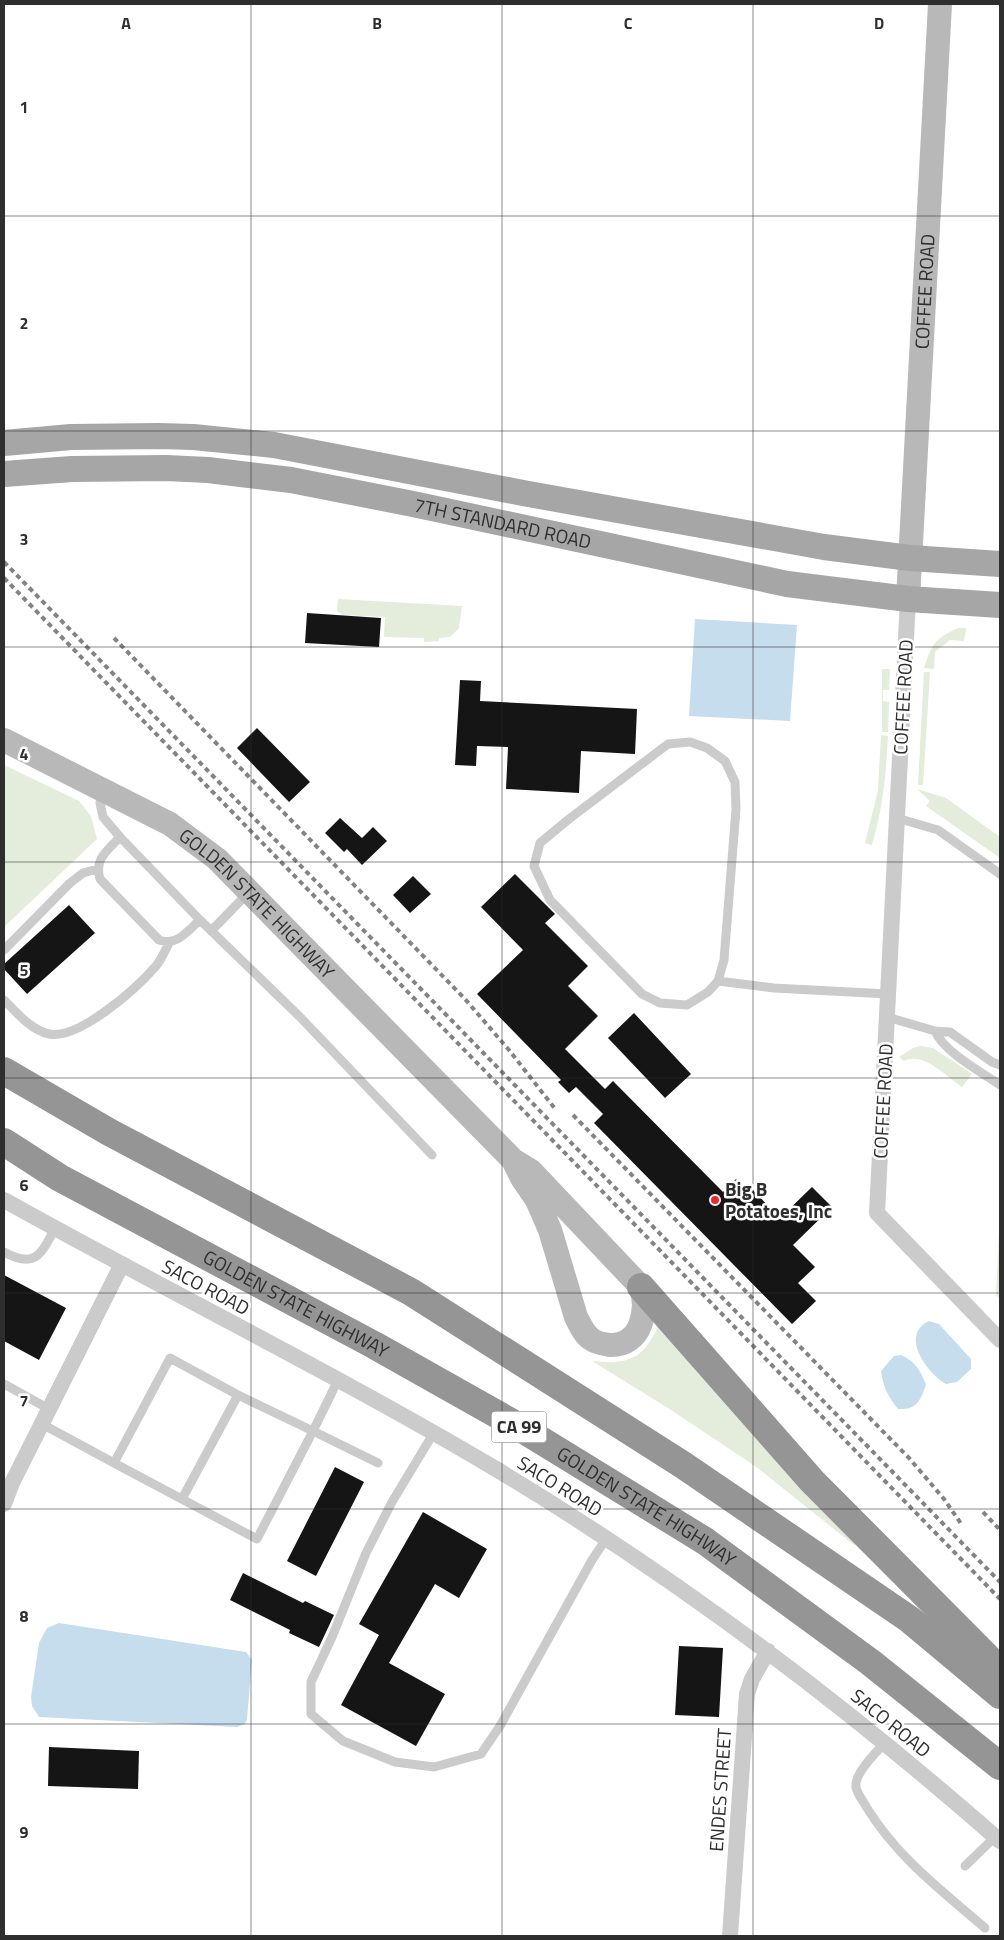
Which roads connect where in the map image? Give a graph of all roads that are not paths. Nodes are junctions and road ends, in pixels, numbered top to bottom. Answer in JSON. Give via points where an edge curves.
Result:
{"nodes":[{"id":1,"x":940,"y":4,"type":"edge"},
{"id":2,"x":4,"y":443,"type":"edge"},
{"id":3,"x":4,"y":474,"type":"edge"},
{"id":4,"x":910,"y":558,"type":"junction"},
{"id":5,"x":1000,"y":564,"type":"edge"},
{"id":6,"x":908,"y":599,"type":"junction"},
{"id":7,"x":1000,"y":605,"type":"edge"},
{"id":8,"x":4,"y":740,"type":"edge"},
{"id":9,"x":102,"y":789,"type":"junction"},
{"id":10,"x":897,"y":818,"type":"junction"},
{"id":11,"x":120,"y":837,"type":"junction"},
{"id":12,"x":97,"y":869,"type":"junction"},
{"id":13,"x":1000,"y":874,"type":"edge"},
{"id":14,"x":250,"y":892,"type":"junction"},
{"id":15,"x":200,"y":920,"type":"junction"},
{"id":16,"x":211,"y":931,"type":"junction"},
{"id":17,"x":169,"y":943,"type":"junction"},
{"id":18,"x":4,"y":950,"type":"edge"},
{"id":19,"x":718,"y":981,"type":"junction"},
{"id":20,"x":888,"y":994,"type":"junction"},
{"id":21,"x":4,"y":1000,"type":"edge"},
{"id":22,"x":887,"y":1017,"type":"junction"},
{"id":23,"x":935,"y":1031,"type":"junction"},
{"id":24,"x":1000,"y":1065,"type":"edge"},
{"id":25,"x":4,"y":1071,"type":"edge"},
{"id":26,"x":1000,"y":1085,"type":"edge"},
{"id":27,"x":4,"y":1142,"type":"edge"},
{"id":28,"x":4,"y":1149,"type":"edge"},
{"id":29,"x":432,"y":1155,"type":"dead end"},
{"id":30,"x":513,"y":1160,"type":"junction"},
{"id":31,"x":60,"y":1178,"type":"junction"},
{"id":32,"x":4,"y":1200,"type":"edge"},
{"id":33,"x":55,"y":1228,"type":"junction"},
{"id":34,"x":4,"y":1252,"type":"edge"},
{"id":35,"x":122,"y":1264,"type":"junction"},
{"id":36,"x":641,"y":1287,"type":"junction"},
{"id":37,"x":1000,"y":1340,"type":"edge"},
{"id":38,"x":338,"y":1380,"type":"junction"},
{"id":39,"x":4,"y":1384,"type":"edge"},
{"id":40,"x":238,"y":1395,"type":"junction"},
{"id":41,"x":49,"y":1409,"type":"junction"},
{"id":42,"x":42,"y":1424,"type":"junction"},
{"id":43,"x":313,"y":1431,"type":"junction"},
{"id":44,"x":433,"y":1434,"type":"junction"},
{"id":45,"x":114,"y":1463,"type":"junction"},
{"id":46,"x":378,"y":1463,"type":"dead end"},
{"id":47,"x":182,"y":1499,"type":"junction"},
{"id":48,"x":4,"y":1502,"type":"edge"},
{"id":49,"x":606,"y":1539,"type":"junction"},
{"id":50,"x":768,"y":1651,"type":"junction"},
{"id":51,"x":1000,"y":1670,"type":"edge"},
{"id":52,"x":1000,"y":1695,"type":"edge"},
{"id":53,"x":885,"y":1743,"type":"junction"},
{"id":54,"x":1000,"y":1766,"type":"edge"},
{"id":55,"x":998,"y":1839,"type":"edge"},
{"id":56,"x":965,"y":1866,"type":"dead end"},
{"id":57,"x":986,"y":1928,"type":"dead end"},
{"id":58,"x":730,"y":1936,"type":"edge"}],
"edges":[{"from":1,"to":4,"type":"main road","name":"COFFEE ROAD"},
{"from":2,"to":4,"type":"main road","name":"7TH STANDARD ROAD","via":[[71,437],[159,436],[274,445],[824,547]]},
{"from":3,"to":6,"type":"main road","name":"7TH STANDARD ROAD","via":[[166,468],[291,480],[787,584]]},
{"from":4,"to":5,"type":"main road","name":"7TH STANDARD ROAD"},
{"from":4,"to":6,"type":"main road","name":"COFFEE ROAD"},
{"from":6,"to":7,"type":"main road","name":"7TH STANDARD ROAD"},
{"from":6,"to":10,"type":"street","name":"COFFEE ROAD"},
{"from":8,"to":9,"type":"main road","name":"GOLDEN STATE HIGHWAY"},
{"from":9,"to":11,"type":"lane","via":[[103,817]]},
{"from":9,"to":14,"type":"main road","name":"GOLDEN STATE HIGHWAY","via":[[192,839]]},
{"from":10,"to":13,"type":"lane","via":[[938,830]]},
{"from":10,"to":20,"type":"street","name":"COFFEE ROAD"},
{"from":11,"to":12,"type":"lane","via":[[101,858]]},
{"from":11,"to":15,"type":"lane"},
{"from":12,"to":17,"type":"lane","via":[[100,879],[159,940]]},
{"from":12,"to":18,"type":"lane","via":[[83,873],[70,883]]},
{"from":14,"to":16,"type":"lane"},
{"from":14,"to":30,"type":"main road","name":"GOLDEN STATE HIGHWAY"},
{"from":15,"to":16,"type":"lane"},
{"from":15,"to":17,"type":"lane"},
{"from":16,"to":29,"type":"lane","via":[[299,1016]]},
{"from":17,"to":21,"type":"lane","via":[[157,965],[135,988],[93,1021],[69,1032],[51,1034],[36,1030]]},
{"from":19,"to":19,"type":"lane","via":[[708,992],[687,1005],[660,1003],[642,994],[550,900],[534,866],[540,843],[668,744],[690,742],[707,748],[725,760],[735,782],[736,809],[724,960]]},
{"from":19,"to":20,"type":"lane","via":[[774,988]]},
{"from":20,"to":22,"type":"street","name":"COFFEE ROAD"},
{"from":22,"to":23,"type":"lane"},
{"from":22,"to":37,"type":"street","name":"COFFEE ROAD","via":[[877,1214]]},
{"from":23,"to":24,"type":"lane","via":[[950,1032]]},
{"from":23,"to":26,"type":"lane","via":[[939,1040]]},
{"from":25,"to":52,"type":"highway","via":[[109,1132],[411,1292],[684,1466],[909,1619]]},
{"from":27,"to":31,"type":"highway","name":"GOLDEN STATE HIGHWAY","number":"CA 99"},
{"from":28,"to":31,"type":"highway"},
{"from":30,"to":36,"type":"main road","name":"GOLDEN STATE HIGHWAY","via":[[530,1171]]},
{"from":30,"to":36,"type":"main road","name":"GOLDEN STATE HIGHWAY","via":[[537,1200],[576,1317],[592,1340],[616,1345],[636,1334],[645,1307]]},
{"from":31,"to":54,"type":"highway","name":"GOLDEN STATE HIGHWAY","number":"CA 99","via":[[374,1345],[516,1425],[705,1541],[870,1662]]},
{"from":32,"to":33,"type":"street","name":"SACO ROAD"},
{"from":33,"to":34,"type":"lane","via":[[45,1248],[34,1259],[18,1259]]},
{"from":33,"to":35,"type":"street","name":"SACO ROAD"},
{"from":35,"to":38,"type":"street","name":"SACO ROAD"},
{"from":35,"to":41,"type":"street"},
{"from":36,"to":51,"type":"highway","via":[[812,1481]]},
{"from":38,"to":43,"type":"lane"},
{"from":38,"to":44,"type":"street","name":"SACO ROAD"},
{"from":39,"to":41,"type":"lane"},
{"from":40,"to":43,"type":"lane"},
{"from":40,"to":45,"type":"lane","via":[[170,1358]]},
{"from":40,"to":47,"type":"lane"},
{"from":41,"to":42,"type":"street"},
{"from":42,"to":45,"type":"lane"},
{"from":42,"to":48,"type":"street"},
{"from":43,"to":46,"type":"lane"},
{"from":43,"to":47,"type":"lane","via":[[257,1539]]},
{"from":44,"to":49,"type":"street","name":"SACO ROAD","via":[[496,1469]]},
{"from":44,"to":49,"type":"lane","via":[[366,1553],[311,1682],[311,1714],[343,1741],[395,1762],[434,1767],[481,1754]]},
{"from":45,"to":47,"type":"lane"},
{"from":49,"to":50,"type":"street","name":"SACO ROAD"},
{"from":50,"to":53,"type":"street","name":"SACO ROAD"},
{"from":50,"to":58,"type":"street","name":"ENDES STREET","via":[[747,1694]]},
{"from":53,"to":55,"type":"street","name":"SACO ROAD"},
{"from":53,"to":57,"type":"lane","via":[[858,1778],[856,1787],[864,1802],[882,1832],[920,1872]]},
{"from":55,"to":56,"type":"lane"}]}
